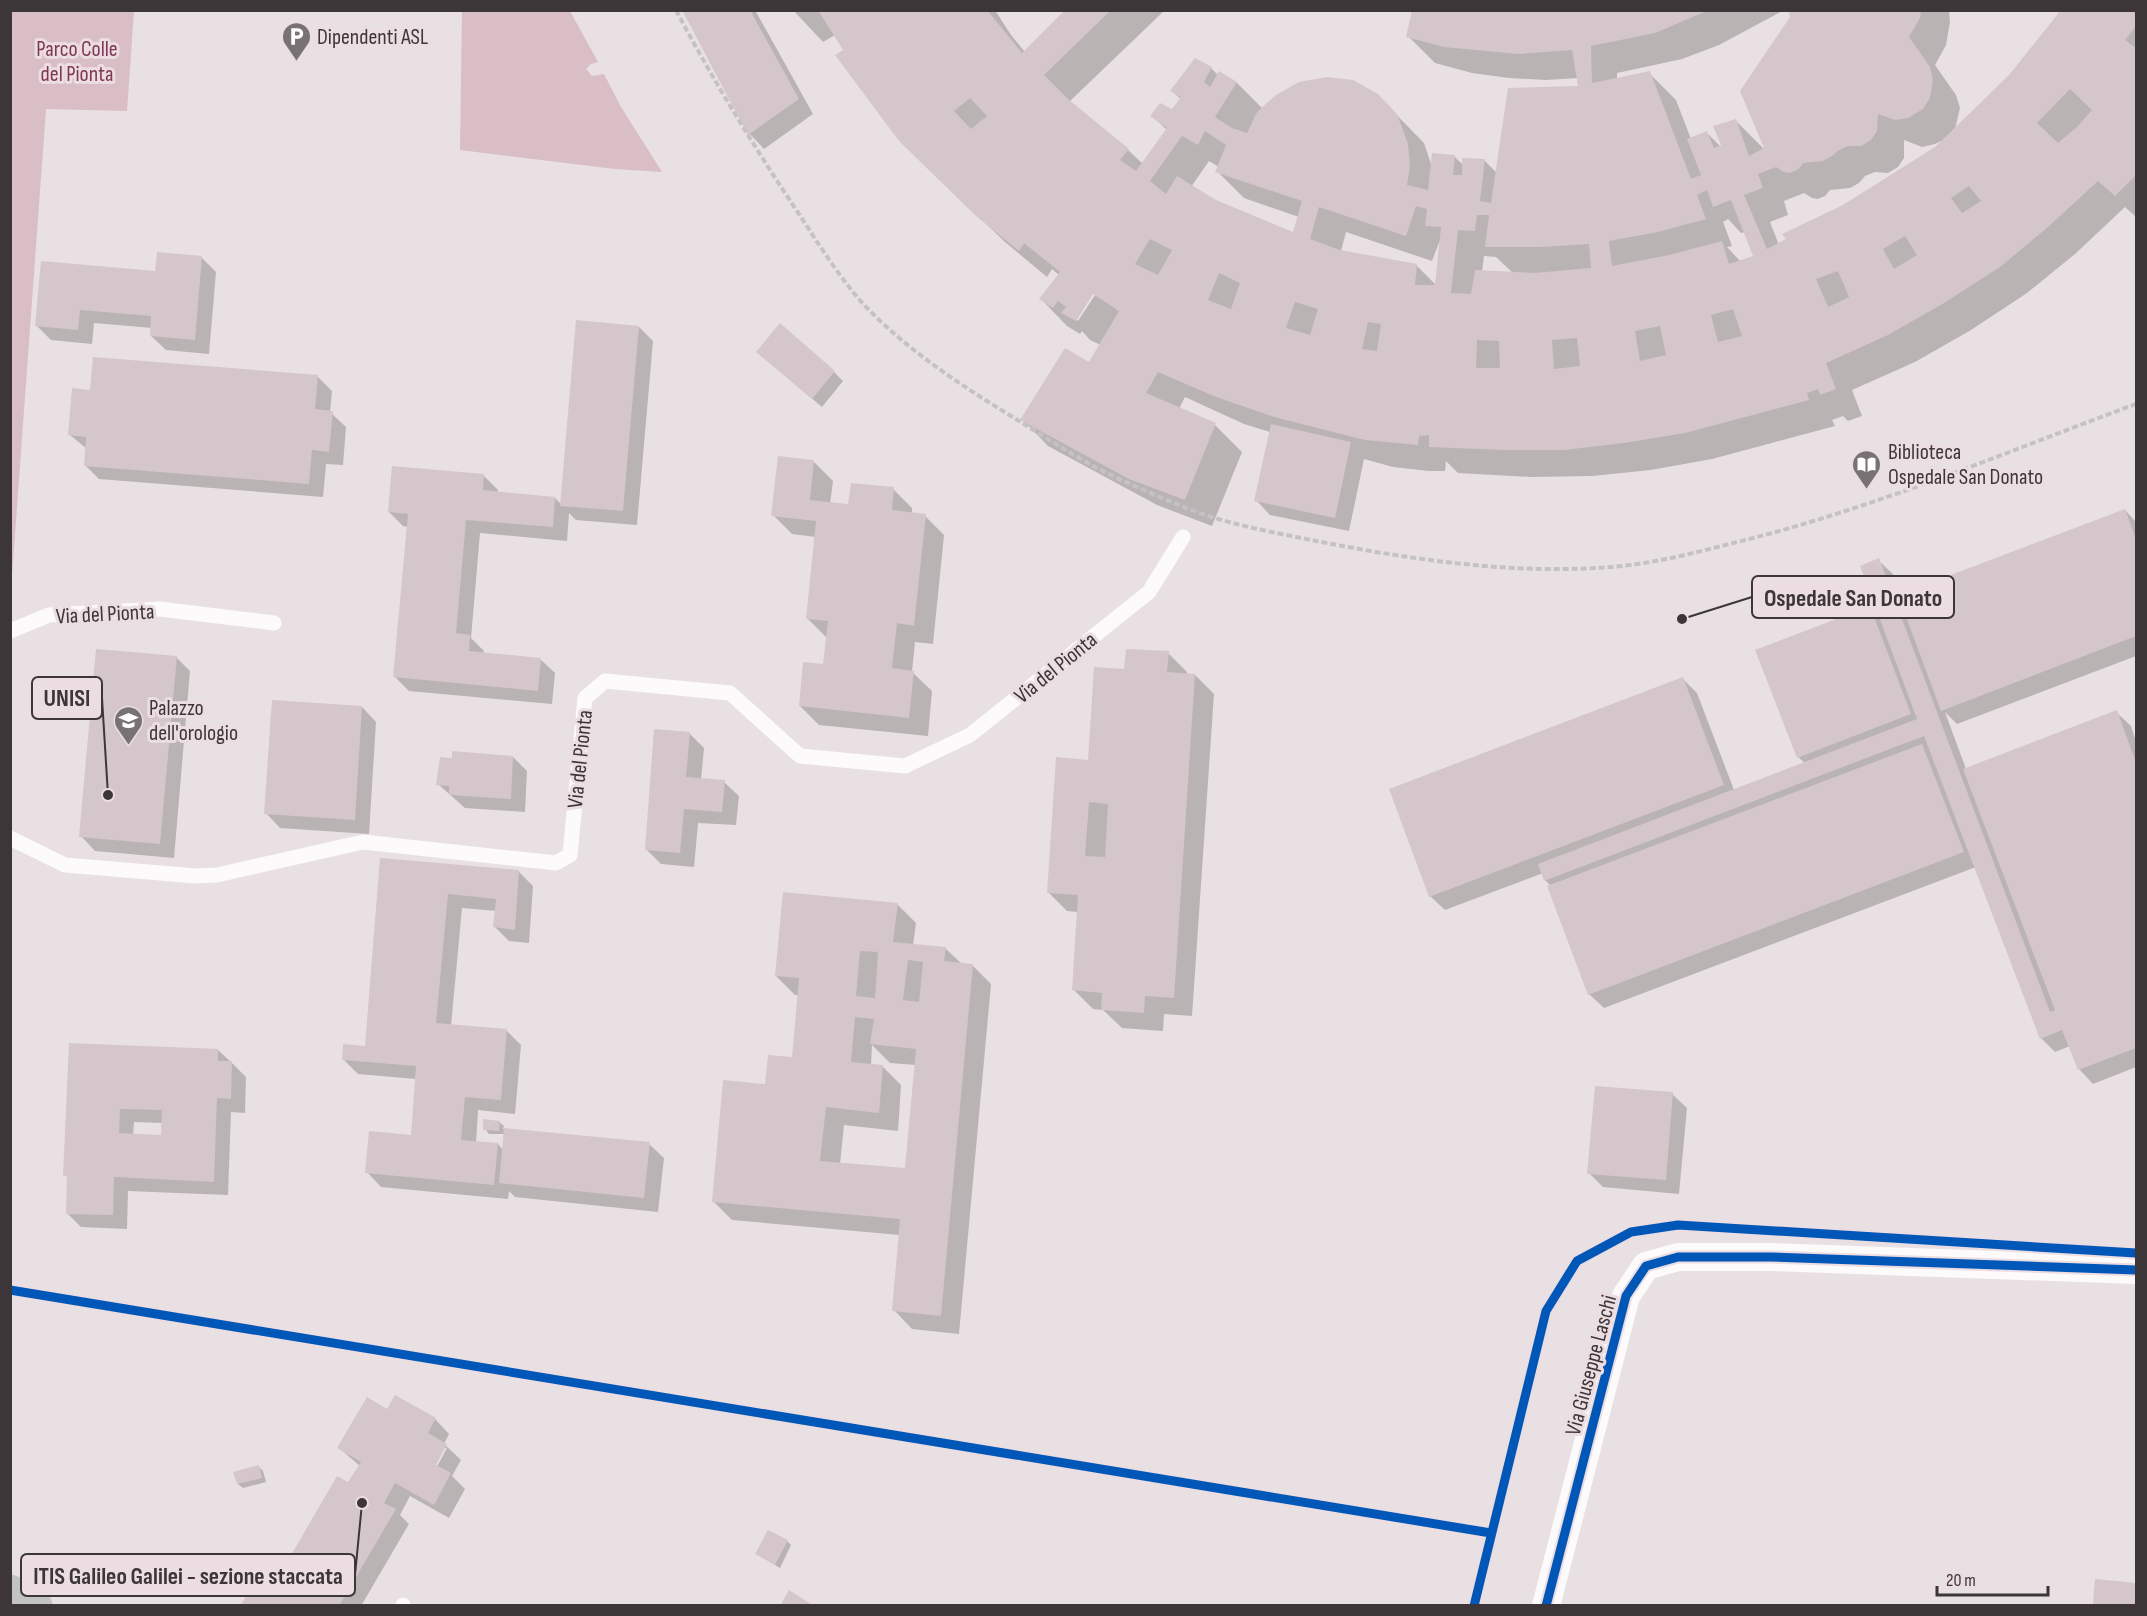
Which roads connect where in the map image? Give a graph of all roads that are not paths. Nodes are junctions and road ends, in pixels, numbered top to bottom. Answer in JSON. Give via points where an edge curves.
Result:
{"nodes":[{"id":1,"x":1183,"y":537,"type":"dead end"},
{"id":2,"x":274,"y":623,"type":"dead end"},
{"id":3,"x":10,"y":632,"type":"edge"},
{"id":4,"x":10,"y":838,"type":"edge"},
{"id":5,"x":2136,"y":1270,"type":"edge"},
{"id":6,"x":10,"y":1591,"type":"edge"},
{"id":7,"x":36,"y":1605,"type":"edge"},
{"id":8,"x":1546,"y":1605,"type":"edge"}],
"edges":[{"from":1,"to":4,"type":"lane","name":"Via del Pionta","via":[[1149,592],[970,735],[905,766],[800,756],[730,693],[605,681],[585,698],[570,855],[556,863],[363,843],[217,875],[196,876],[65,865]]},
{"from":2,"to":3,"type":"lane","name":"Via del Pionta","via":[[160,609],[49,615]]},
{"from":5,"to":8,"type":"street","name":"Via Giuseppe Laschi","via":[[1771,1257],[1678,1257],[1646,1266],[1626,1296]]},
{"from":6,"to":7,"type":"main road"}]}
